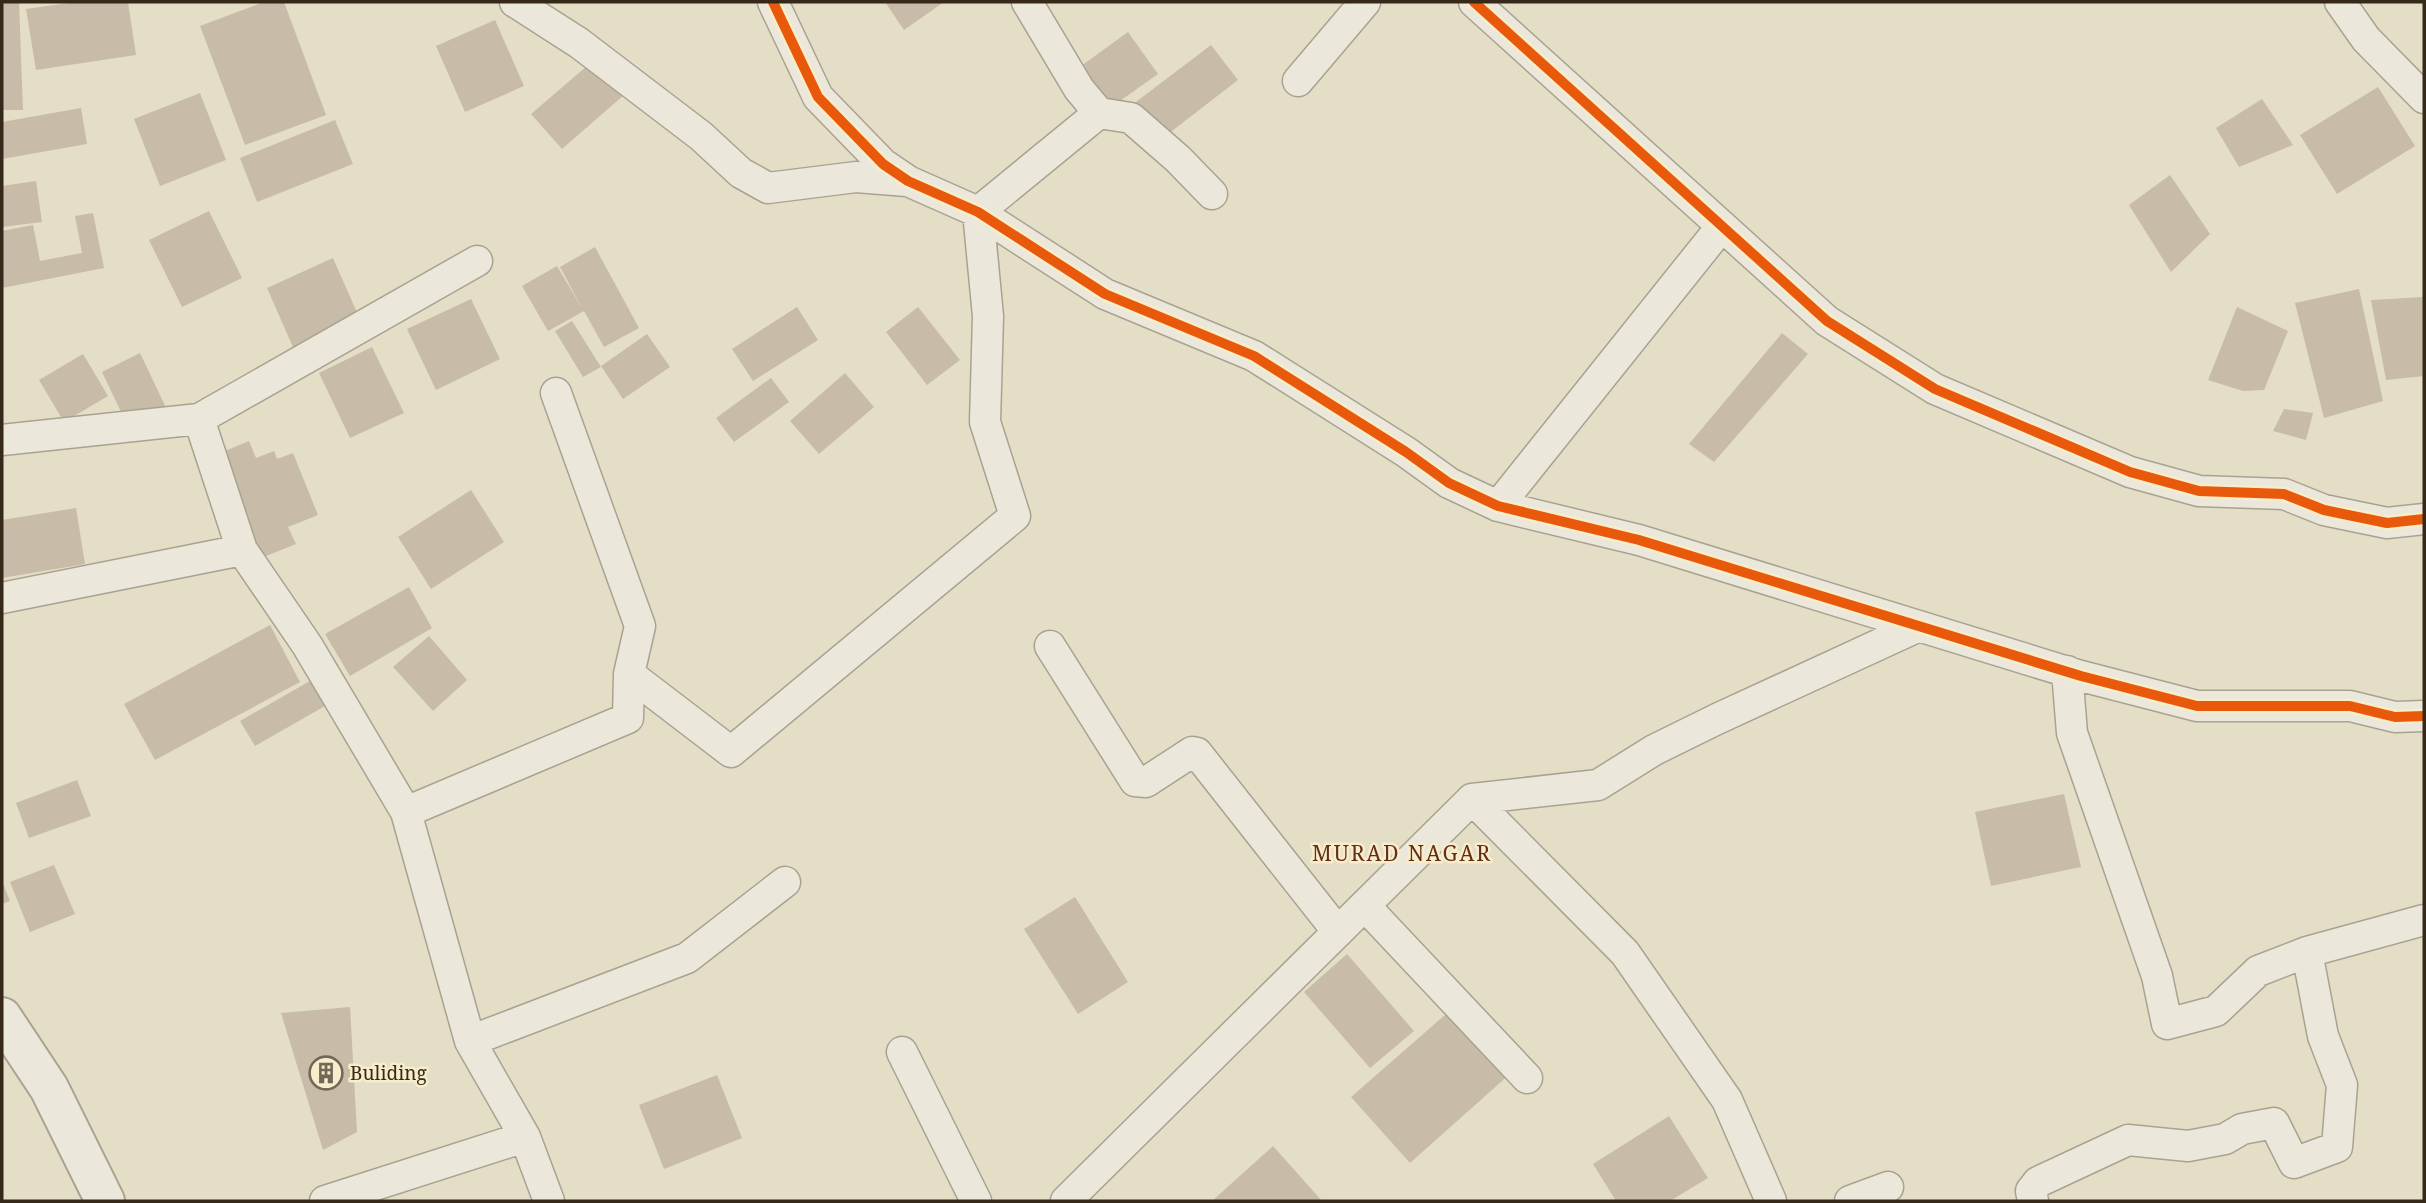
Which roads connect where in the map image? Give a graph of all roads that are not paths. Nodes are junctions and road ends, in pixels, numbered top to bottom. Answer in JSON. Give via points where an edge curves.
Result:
{"nodes":[{"id":1,"x":515,"y":2,"type":"edge"},
{"id":2,"x":773,"y":2,"type":"edge"},
{"id":3,"x":1027,"y":2,"type":"edge"},
{"id":4,"x":1365,"y":2,"type":"edge"},
{"id":5,"x":1474,"y":2,"type":"edge"},
{"id":6,"x":2340,"y":2,"type":"edge"},
{"id":7,"x":1298,"y":81,"type":"dead end"},
{"id":8,"x":2424,"y":98,"type":"edge"},
{"id":9,"x":1100,"y":113,"type":"junction"},
{"id":10,"x":908,"y":181,"type":"junction"},
{"id":11,"x":1212,"y":194,"type":"dead end"},
{"id":12,"x":978,"y":212,"type":"junction"},
{"id":13,"x":1722,"y":226,"type":"junction"},
{"id":14,"x":477,"y":261,"type":"dead end"},
{"id":15,"x":556,"y":393,"type":"dead end"},
{"id":16,"x":199,"y":419,"type":"junction"},
{"id":17,"x":2,"y":440,"type":"edge"},
{"id":18,"x":1498,"y":506,"type":"junction"},
{"id":19,"x":2424,"y":519,"type":"edge"},
{"id":20,"x":242,"y":550,"type":"junction"},
{"id":21,"x":2,"y":598,"type":"edge"},
{"id":22,"x":1919,"y":626,"type":"junction"},
{"id":23,"x":1050,"y":646,"type":"dead end"},
{"id":24,"x":2067,"y":671,"type":"junction"},
{"id":25,"x":629,"y":674,"type":"junction"},
{"id":26,"x":2424,"y":716,"type":"edge"},
{"id":27,"x":1472,"y":799,"type":"junction"},
{"id":28,"x":406,"y":812,"type":"junction"},
{"id":29,"x":785,"y":881,"type":"dead end"},
{"id":30,"x":1365,"y":906,"type":"junction"},
{"id":31,"x":2424,"y":920,"type":"edge"},
{"id":32,"x":1338,"y":932,"type":"junction"},
{"id":33,"x":2307,"y":952,"type":"junction"},
{"id":34,"x":2,"y":1017,"type":"edge"},
{"id":35,"x":470,"y":1041,"type":"junction"},
{"id":36,"x":902,"y":1052,"type":"dead end"},
{"id":37,"x":1527,"y":1078,"type":"dead end"},
{"id":38,"x":525,"y":1137,"type":"junction"},
{"id":39,"x":1888,"y":1187,"type":"dead end"},
{"id":40,"x":105,"y":1201,"type":"edge"},
{"id":41,"x":325,"y":1201,"type":"edge"},
{"id":42,"x":550,"y":1201,"type":"edge"},
{"id":43,"x":976,"y":1201,"type":"edge"},
{"id":44,"x":1066,"y":1201,"type":"edge"},
{"id":45,"x":1772,"y":1201,"type":"edge"},
{"id":46,"x":1850,"y":1201,"type":"edge"},
{"id":47,"x":2033,"y":1201,"type":"edge"}],
"edges":[{"from":1,"to":10,"type":"street","via":[[579,43],[701,135],[741,173],[768,188],[856,177]]},
{"from":2,"to":10,"type":"street","via":[[818,97],[883,164]]},
{"from":3,"to":9,"type":"street","via":[[1079,89]]},
{"from":4,"to":7,"type":"street"},
{"from":5,"to":13,"type":"street"},
{"from":6,"to":8,"type":"street","via":[[2366,39]]},
{"from":9,"to":11,"type":"street","via":[[1131,118]]},
{"from":9,"to":12,"type":"street"},
{"from":10,"to":12,"type":"street"},
{"from":12,"to":18,"type":"street","via":[[1105,294],[1254,356],[1449,483]]},
{"from":12,"to":25,"type":"street","via":[[988,316],[985,422],[1014,516],[731,752]]},
{"from":13,"to":18,"type":"street"},
{"from":13,"to":19,"type":"street","via":[[1827,321],[1935,389],[2130,472],[2199,491],[2284,494],[2324,509],[2387,523]]},
{"from":14,"to":16,"type":"street"},
{"from":15,"to":25,"type":"street","via":[[640,626]]},
{"from":16,"to":17,"type":"street"},
{"from":16,"to":20,"type":"street"},
{"from":18,"to":22,"type":"street","via":[[1639,540]]},
{"from":20,"to":21,"type":"street"},
{"from":20,"to":28,"type":"street","via":[[307,645]]},
{"from":22,"to":24,"type":"street"},
{"from":22,"to":27,"type":"street","via":[[1654,750],[1598,785]]},
{"from":23,"to":32,"type":"street","via":[[1135,781],[1146,782],[1192,752],[1198,753]]},
{"from":24,"to":26,"type":"street","via":[[2197,706],[2350,706],[2395,717]]},
{"from":24,"to":33,"type":"street","via":[[2072,733],[2096,809],[2123,872],[2168,1024],[2216,1011],[2258,971]]},
{"from":25,"to":28,"type":"street","via":[[628,718]]},
{"from":27,"to":30,"type":"street"},
{"from":27,"to":45,"type":"street","via":[[1625,953],[1727,1100]]},
{"from":28,"to":35,"type":"street"},
{"from":29,"to":35,"type":"street","via":[[687,958]]},
{"from":30,"to":32,"type":"street"},
{"from":30,"to":37,"type":"street"},
{"from":31,"to":33,"type":"street"},
{"from":32,"to":44,"type":"street"},
{"from":33,"to":47,"type":"street","via":[[2323,1037],[2342,1085],[2337,1147],[2294,1163],[2274,1123],[2188,1146],[2128,1140],[2038,1182],[2031,1191]]},
{"from":34,"to":40,"type":"street","via":[[49,1088]]},
{"from":35,"to":38,"type":"street"},
{"from":36,"to":43,"type":"street"},
{"from":38,"to":41,"type":"street"},
{"from":38,"to":42,"type":"street"},
{"from":39,"to":46,"type":"street"}]}
